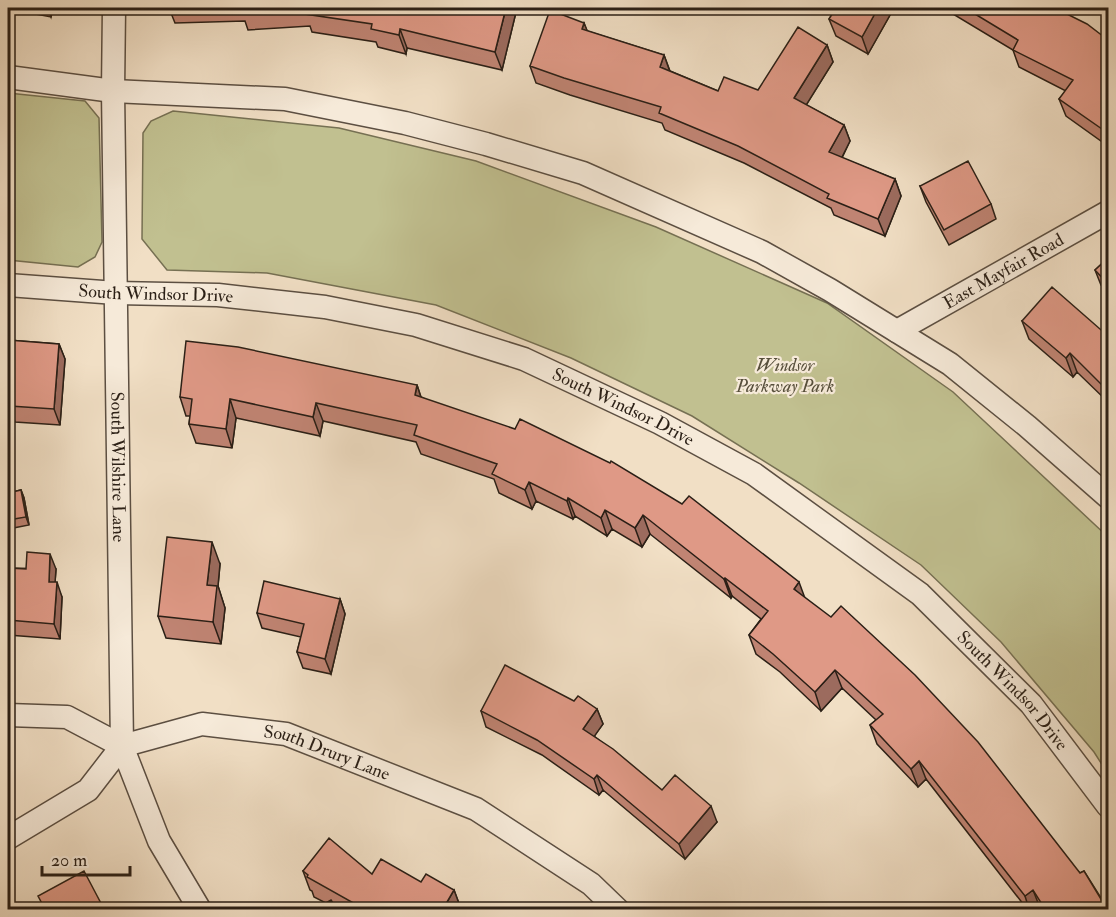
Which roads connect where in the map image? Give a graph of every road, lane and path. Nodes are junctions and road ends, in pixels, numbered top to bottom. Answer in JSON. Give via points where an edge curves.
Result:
{"nodes":[{"id":1,"x":114,"y":8,"type":"edge"},
{"id":2,"x":8,"y":77,"type":"edge"},
{"id":3,"x":113,"y":91,"type":"junction"},
{"id":4,"x":1108,"y":212,"type":"edge"},
{"id":5,"x":8,"y":285,"type":"edge"},
{"id":6,"x":116,"y":293,"type":"junction"},
{"id":7,"x":897,"y":331,"type":"junction"},
{"id":8,"x":1108,"y":496,"type":"edge"},
{"id":9,"x":8,"y":715,"type":"edge"},
{"id":10,"x":122,"y":746,"type":"junction"},
{"id":11,"x":1108,"y":806,"type":"edge"},
{"id":12,"x":8,"y":838,"type":"edge"},
{"id":13,"x":200,"y":909,"type":"edge"},
{"id":14,"x":618,"y":909,"type":"edge"}],
"edges":[{"from":1,"to":3,"type":"street","name":"South Wilshire Lane"},
{"from":2,"to":3,"type":"street"},
{"from":3,"to":6,"type":"street","name":"South Wilshire Lane"},
{"from":3,"to":7,"type":"street","via":[[285,99],[405,123],[583,173],[762,252]]},
{"from":4,"to":7,"type":"street","name":"East Mayfair Road"},
{"from":5,"to":6,"type":"street","name":"South Windsor Drive"},
{"from":6,"to":10,"type":"street","name":"South Wilshire Lane"},
{"from":6,"to":11,"type":"street","name":"South Windsor Drive","via":[[218,295],[325,307],[416,324],[524,359],[660,423],[754,474],[920,594],[1031,704]]},
{"from":7,"to":8,"type":"street","via":[[950,364]]},
{"from":9,"to":10,"type":"street","via":[[67,717]]},
{"from":10,"to":12,"type":"street","via":[[88,790]]},
{"from":10,"to":13,"type":"street","name":"South Wilshire Lane","via":[[159,841]]},
{"from":10,"to":14,"type":"street","name":"South Drury Lane","via":[[202,724],[286,734],[476,809],[591,884]]}]}
